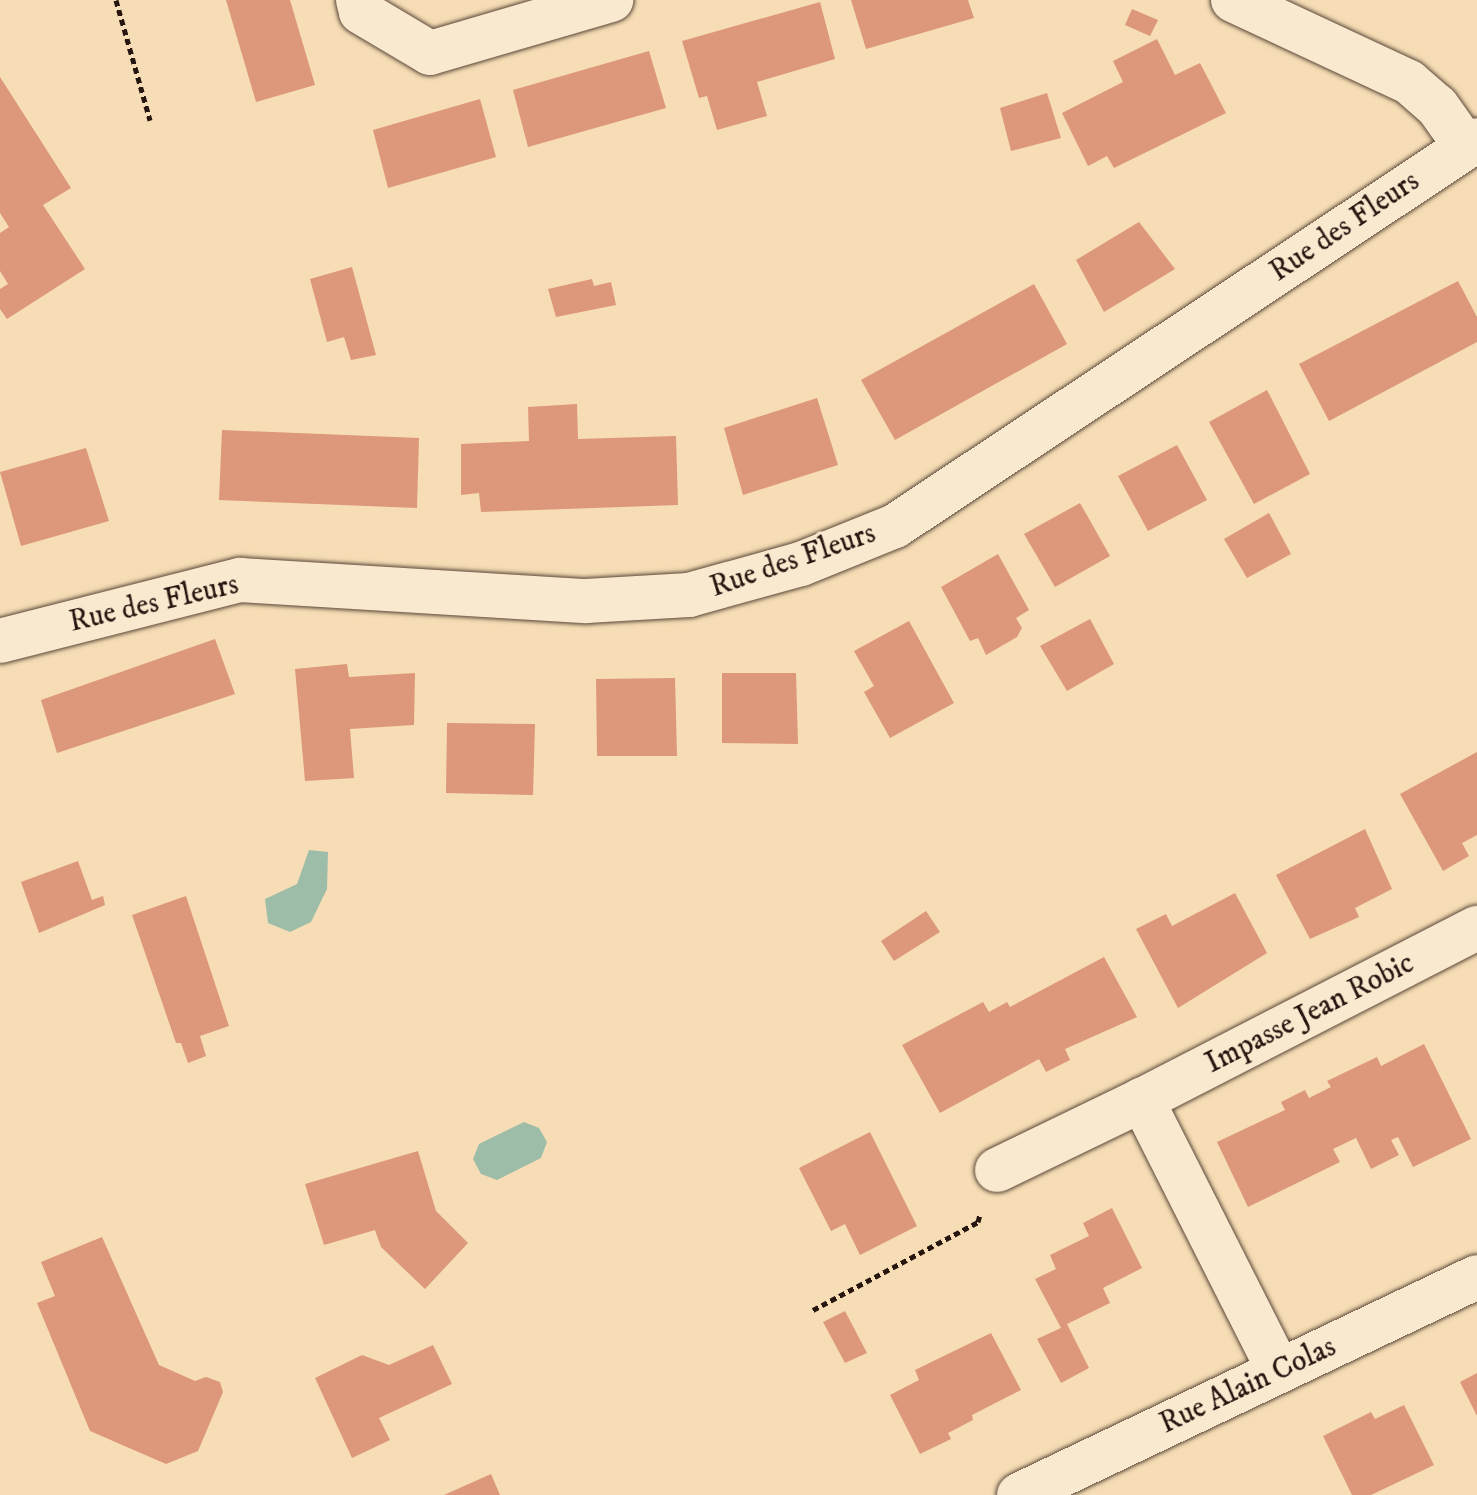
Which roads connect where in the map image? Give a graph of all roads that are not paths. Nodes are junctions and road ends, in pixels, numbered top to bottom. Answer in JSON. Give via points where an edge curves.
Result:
{"nodes":[{"id":1,"x":358,"y":0,"type":"edge"},
{"id":2,"x":611,"y":0,"type":"edge"},
{"id":3,"x":1233,"y":0,"type":"edge"},
{"id":4,"x":1472,"y":143,"type":"edge"},
{"id":5,"x":0,"y":641,"type":"edge"},
{"id":6,"x":1477,"y":928,"type":"edge"},
{"id":7,"x":1142,"y":1100,"type":"junction"},
{"id":8,"x":997,"y":1170,"type":"road end"},
{"id":9,"x":1477,"y":1277,"type":"edge"},
{"id":10,"x":1279,"y":1371,"type":"junction"},
{"id":11,"x":1019,"y":1495,"type":"edge"}],
"edges":[{"from":1,"to":2,"type":"street","via":[[361,12],[430,53]]},
{"from":3,"to":4,"type":"street","via":[[1409,82]]},
{"from":4,"to":5,"type":"street","name":"Rue des Fleurs","via":[[895,526],[801,564],[689,595],[586,601],[240,580]]},
{"from":6,"to":7,"type":"street","name":"Impasse Jean Robic"},
{"from":7,"to":8,"type":"street","name":"Impasse Jean Robic"},
{"from":7,"to":10,"type":"street"},
{"from":9,"to":10,"type":"street","name":"Rue Alain Colas"},
{"from":10,"to":11,"type":"street","name":"Rue Alain Colas"}]}
